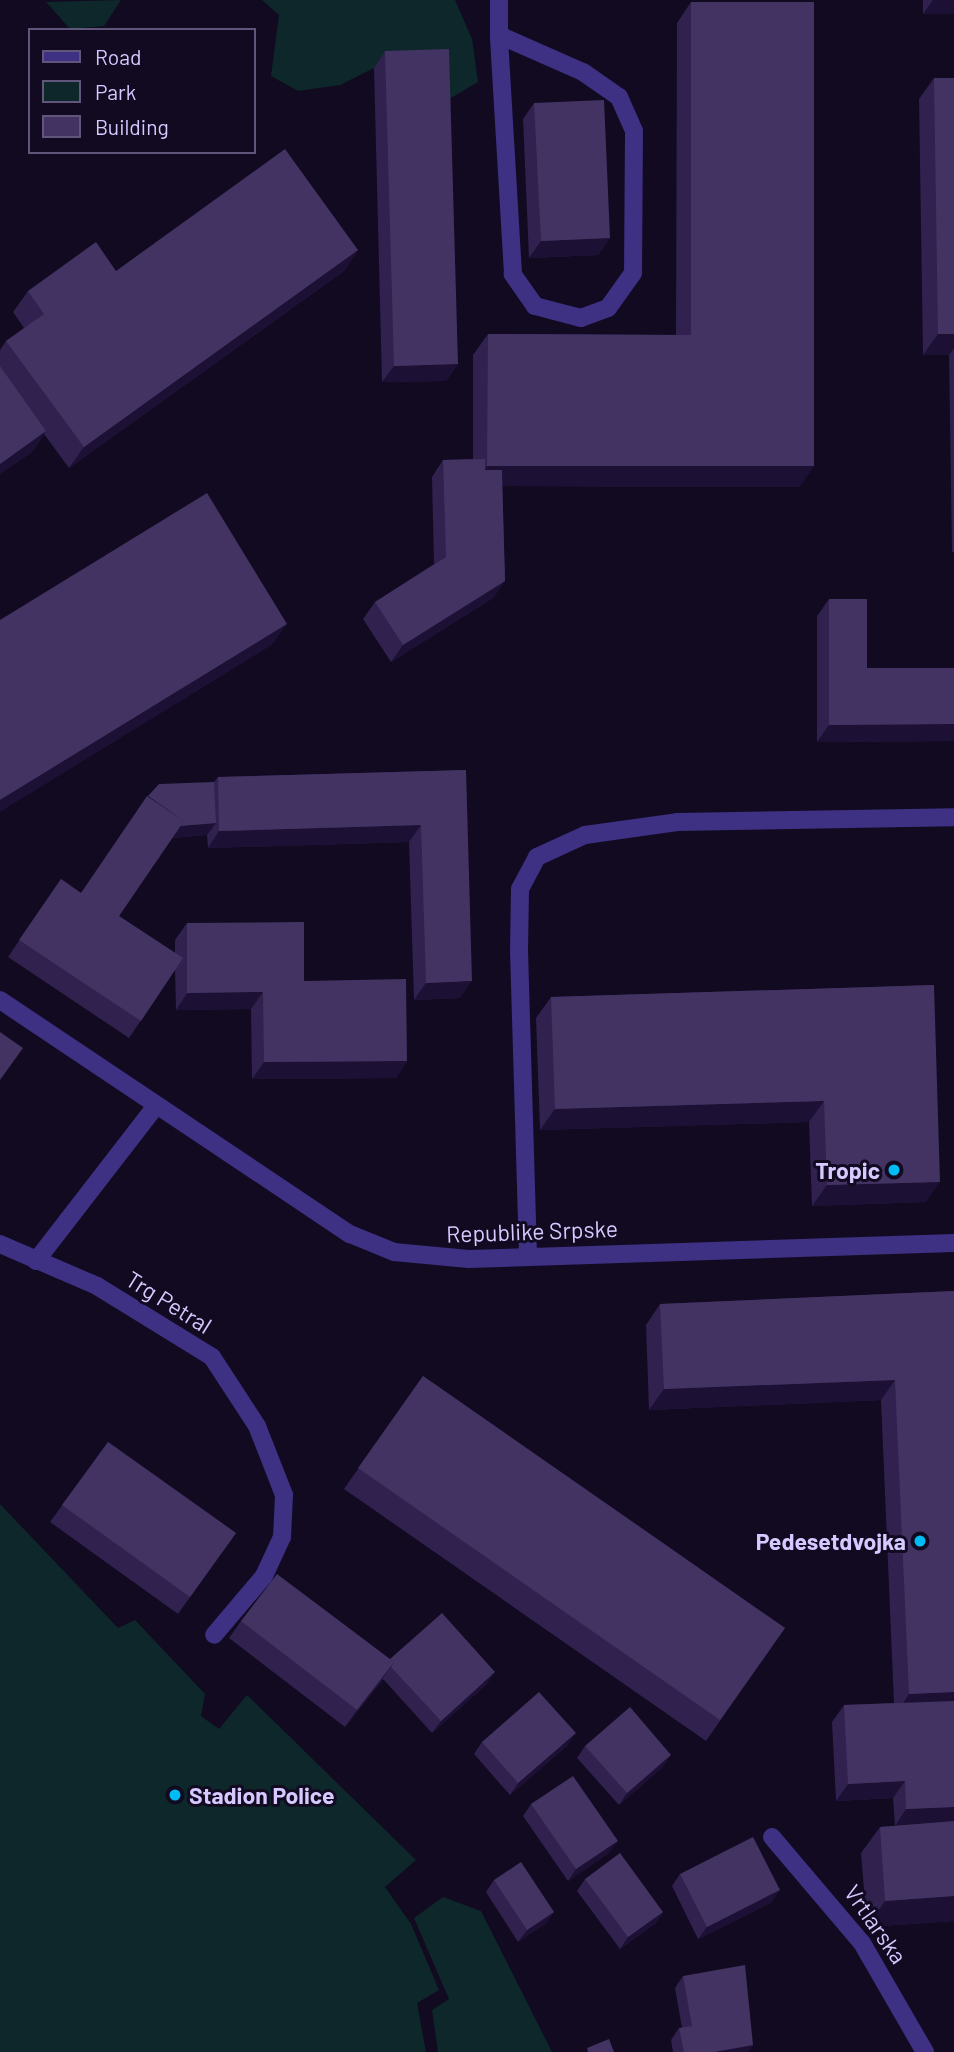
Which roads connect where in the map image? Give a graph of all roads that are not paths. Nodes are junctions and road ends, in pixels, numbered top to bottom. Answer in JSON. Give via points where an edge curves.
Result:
{"nodes":[{"id":1,"x":499,"y":0,"type":"edge"},
{"id":2,"x":499,"y":35,"type":"junction"},
{"id":3,"x":954,"y":817,"type":"edge"},
{"id":4,"x":0,"y":1000,"type":"edge"},
{"id":5,"x":155,"y":1107,"type":"junction"},
{"id":6,"x":954,"y":1243,"type":"edge"},
{"id":7,"x":0,"y":1244,"type":"edge"},
{"id":8,"x":528,"y":1254,"type":"junction"},
{"id":9,"x":36,"y":1261,"type":"junction"},
{"id":10,"x":214,"y":1635,"type":"dead end"},
{"id":11,"x":772,"y":1837,"type":"dead end"},
{"id":12,"x":925,"y":2052,"type":"edge"}],
"edges":[{"from":1,"to":2,"type":"street"},
{"from":2,"to":2,"type":"street","via":[[513,274],[535,306],[581,318],[608,308],[633,273],[634,131],[619,97],[583,72]]},
{"from":3,"to":8,"type":"street","via":[[677,822],[585,835],[537,857],[520,889]]},
{"from":4,"to":5,"type":"street","name":"Republike Srpske"},
{"from":5,"to":8,"type":"street","name":"Republike Srpske","via":[[350,1234],[394,1252],[424,1259]]},
{"from":5,"to":9,"type":"street"},
{"from":6,"to":8,"type":"street","name":"Republike Srpske"},
{"from":7,"to":9,"type":"street","name":"Trg Petral"},
{"from":9,"to":10,"type":"street","name":"Trg Petral","via":[[97,1286],[212,1357],[257,1426],[284,1495],[282,1537],[264,1576]]},
{"from":11,"to":12,"type":"street","name":"Vrtlarska","via":[[862,1943]]}]}
